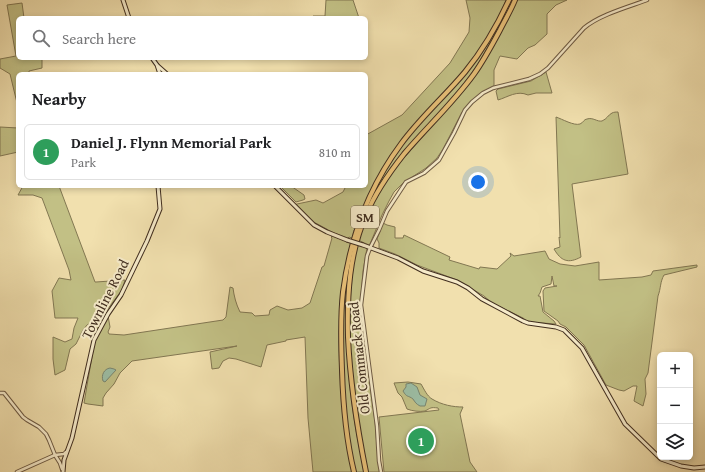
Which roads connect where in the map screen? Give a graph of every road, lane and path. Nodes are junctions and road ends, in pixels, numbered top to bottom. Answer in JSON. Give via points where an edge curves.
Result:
{"nodes":[{"id":1,"x":123,"y":0,"type":"edge"},
{"id":2,"x":509,"y":0,"type":"edge"},
{"id":3,"x":514,"y":0,"type":"edge"},
{"id":4,"x":647,"y":0,"type":"edge"},
{"id":5,"x":128,"y":16,"type":"edge"},
{"id":6,"x":153,"y":60,"type":"edge"},
{"id":7,"x":157,"y":65,"type":"junction"},
{"id":8,"x":159,"y":72,"type":"edge"},
{"id":9,"x":165,"y":72,"type":"edge"},
{"id":10,"x":158,"y":188,"type":"edge"},
{"id":11,"x":277,"y":188,"type":"edge"},
{"id":12,"x":370,"y":248,"type":"junction"},
{"id":13,"x":0,"y":393,"type":"edge"},
{"id":14,"x":66,"y":452,"type":"junction"},
{"id":15,"x":55,"y":455,"type":"junction"},
{"id":16,"x":705,"y":467,"type":"edge"},
{"id":17,"x":63,"y":471,"type":"edge"},
{"id":18,"x":17,"y":472,"type":"edge"},
{"id":19,"x":354,"y":472,"type":"edge"},
{"id":20,"x":366,"y":472,"type":"edge"},
{"id":21,"x":381,"y":472,"type":"edge"}],
"edges":[{"from":1,"to":5,"type":"main road"},
{"from":2,"to":19,"type":"highway","number":"SM","via":[[499,22],[472,64],[415,127],[389,162],[377,182],[355,236],[347,266],[341,316],[342,392]]},
{"from":3,"to":20,"type":"highway","number":"SM","via":[[489,50],[474,73],[396,164],[380,188],[359,233],[352,260],[347,300],[352,393]]},
{"from":4,"to":12,"type":"street","name":"Old Commack Road","via":[[590,23],[540,74],[493,88],[472,102],[465,110],[439,160],[424,173],[406,182],[387,211]]},
{"from":6,"to":7,"type":"main road"},
{"from":7,"to":8,"type":"main road"},
{"from":7,"to":9,"type":"main road"},
{"from":10,"to":14,"type":"main road","name":"Townline Road","via":[[160,208],[150,234],[121,295],[94,340],[72,438]]},
{"from":11,"to":12,"type":"main road","bridge":true,"via":[[314,224],[327,232]]},
{"from":12,"to":16,"type":"main road","via":[[423,271],[457,282],[523,321],[564,330],[582,348],[625,424],[660,459],[681,466]]},
{"from":12,"to":21,"type":"street","name":"Old Commack Road","via":[[366,256],[361,305]]},
{"from":13,"to":15,"type":"street","via":[[4,393],[23,417],[43,431]]},
{"from":14,"to":15,"type":"street"},
{"from":14,"to":17,"type":"main road","name":"Townline Road"},
{"from":15,"to":17,"type":"street"},
{"from":15,"to":18,"type":"street"}]}
